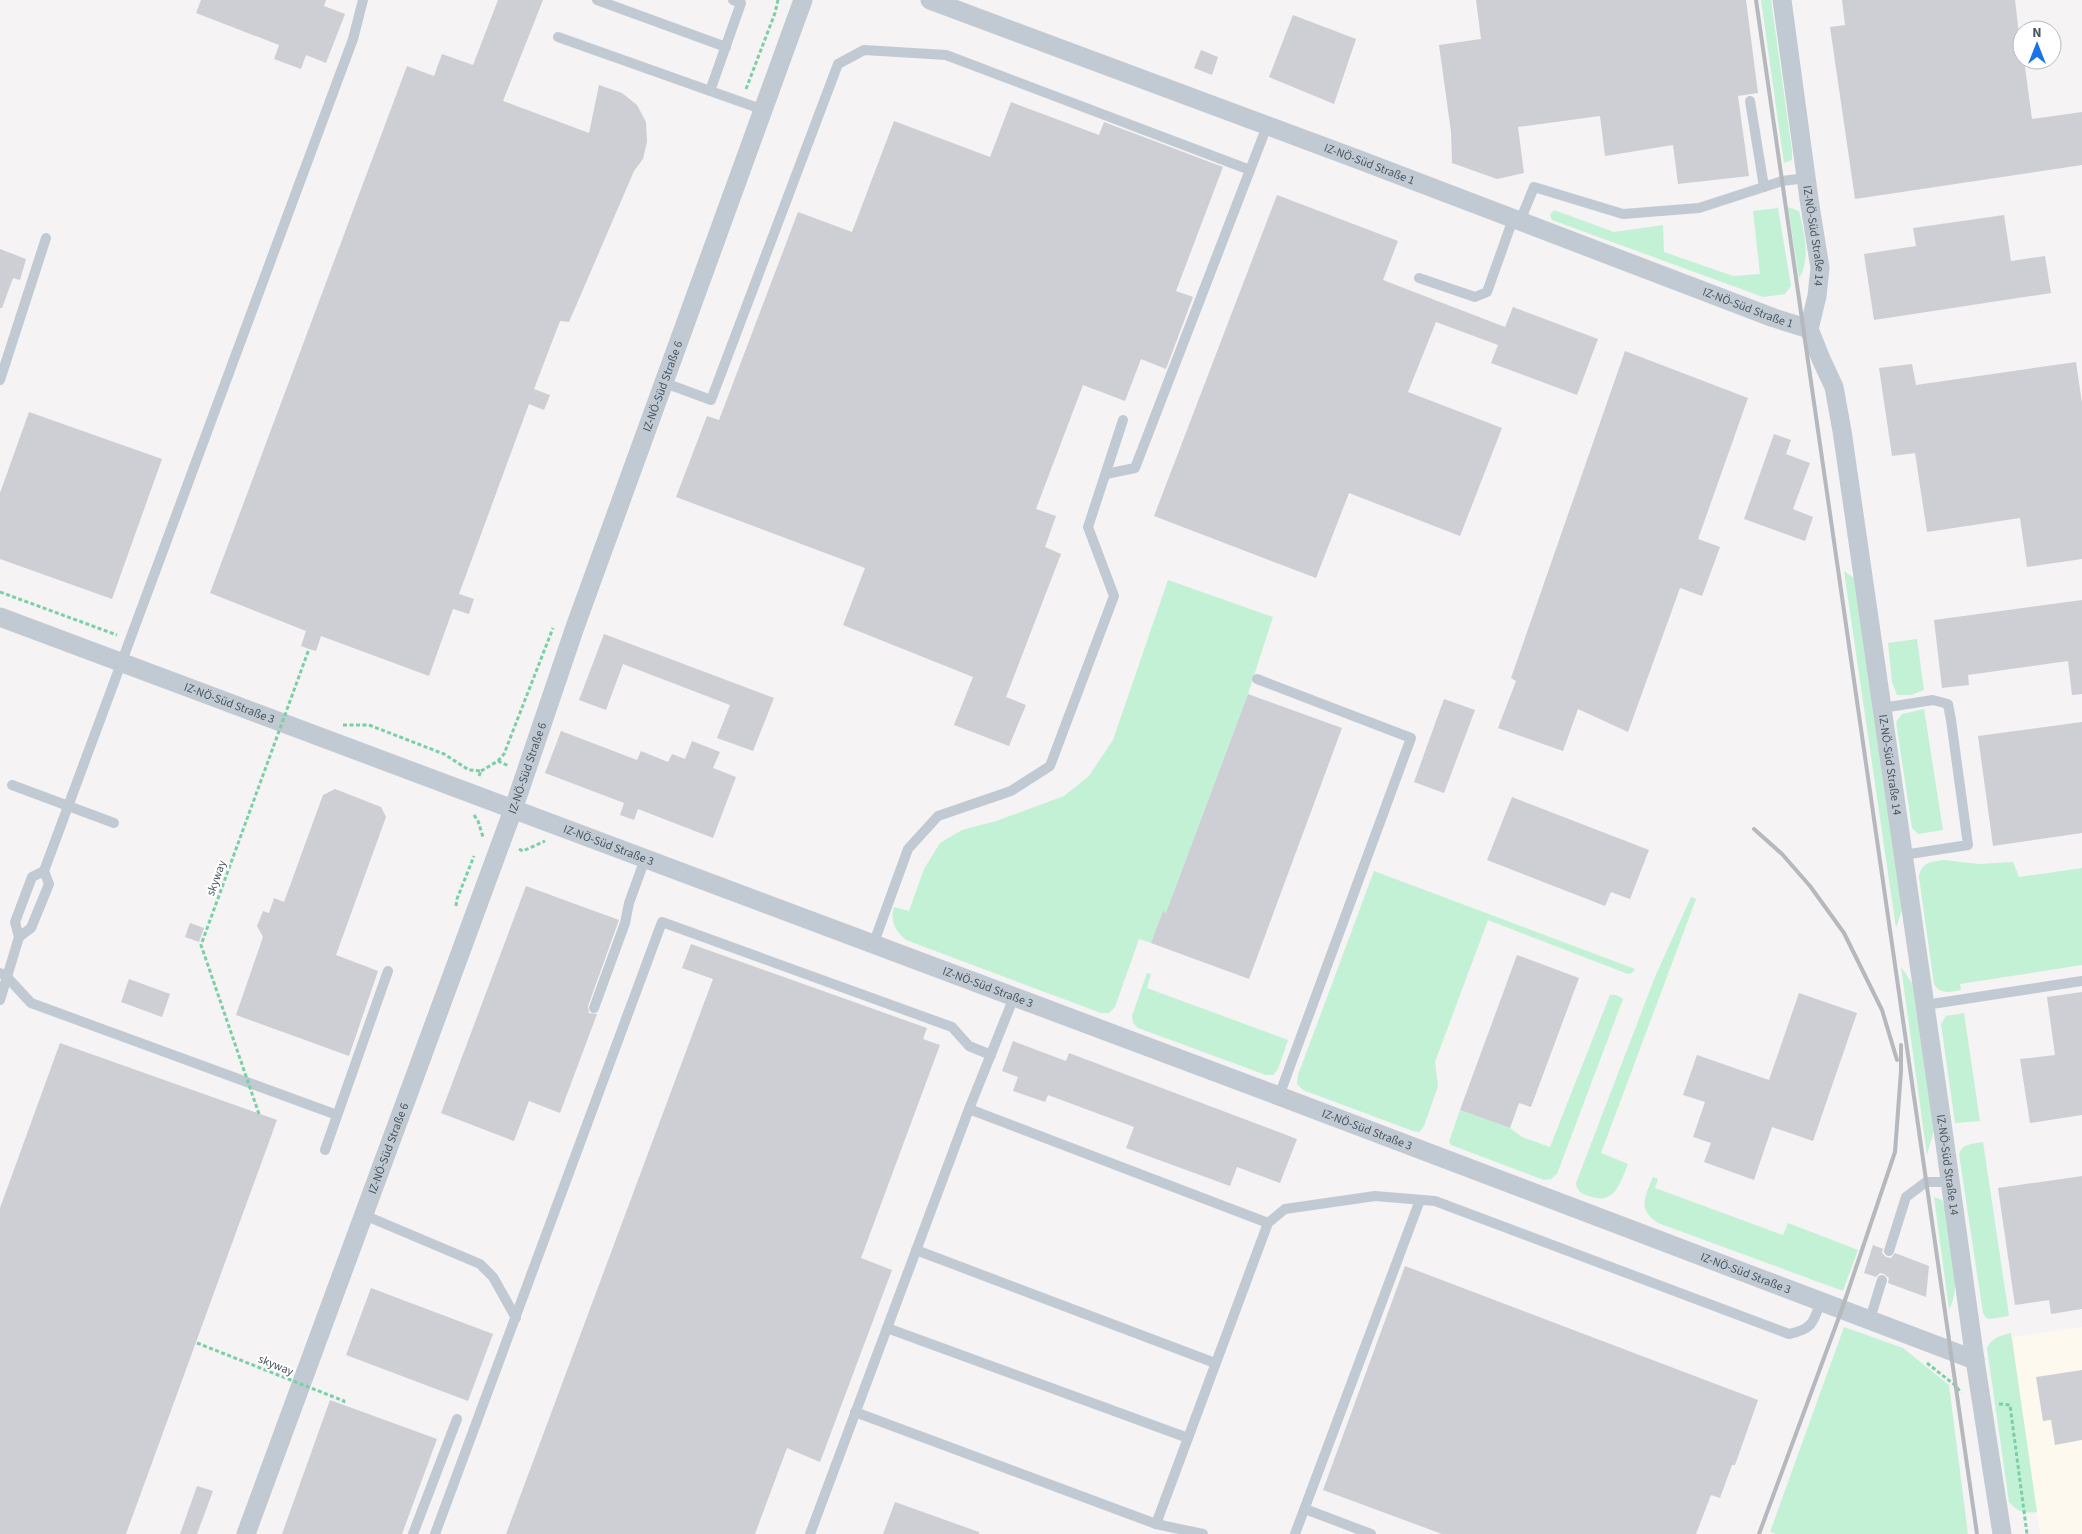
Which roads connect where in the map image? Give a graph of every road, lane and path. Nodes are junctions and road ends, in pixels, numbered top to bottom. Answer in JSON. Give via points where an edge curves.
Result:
{"nodes":[{"id":1,"x":363,"y":0,"type":"edge"},
{"id":2,"x":597,"y":0,"type":"edge"},
{"id":3,"x":734,"y":0,"type":"edge"},
{"id":4,"x":803,"y":0,"type":"edge"},
{"id":5,"x":930,"y":0,"type":"edge"},
{"id":6,"x":1782,"y":0,"type":"edge"},
{"id":7,"x":965,"y":7,"type":"edge"},
{"id":8,"x":558,"y":37,"type":"dead end"},
{"id":9,"x":726,"y":47,"type":"junction"},
{"id":10,"x":710,"y":91,"type":"junction"},
{"id":11,"x":1750,"y":101,"type":"dead end"},
{"id":12,"x":764,"y":110,"type":"junction"},
{"id":13,"x":1267,"y":126,"type":"junction"},
{"id":14,"x":1250,"y":170,"type":"junction"},
{"id":15,"x":1806,"y":178,"type":"junction"},
{"id":16,"x":1764,"y":187,"type":"junction"},
{"id":17,"x":1517,"y":220,"type":"junction"},
{"id":18,"x":46,"y":238,"type":"dead end"},
{"id":19,"x":1419,"y":278,"type":"dead end"},
{"id":20,"x":1810,"y":329,"type":"junction"},
{"id":21,"x":0,"y":380,"type":"edge"},
{"id":22,"x":665,"y":383,"type":"junction"},
{"id":23,"x":1123,"y":420,"type":"dead end"},
{"id":24,"x":1106,"y":474,"type":"junction"},
{"id":25,"x":0,"y":592,"type":"edge"},
{"id":26,"x":0,"y":617,"type":"edge"},
{"id":27,"x":130,"y":641,"type":"junction"},
{"id":28,"x":309,"y":648,"type":"dead end"},
{"id":29,"x":122,"y":663,"type":"junction"},
{"id":30,"x":1257,"y":679,"type":"dead end"},
{"id":31,"x":1882,"y":708,"type":"junction"},
{"id":32,"x":12,"y":785,"type":"dead end"},
{"id":33,"x":68,"y":807,"type":"junction"},
{"id":34,"x":513,"y":810,"type":"junction"},
{"id":35,"x":473,"y":814,"type":"dead end"},
{"id":36,"x":114,"y":824,"type":"dead end"},
{"id":37,"x":483,"y":836,"type":"dead end"},
{"id":38,"x":1903,"y":855,"type":"junction"},
{"id":39,"x":645,"y":860,"type":"junction"},
{"id":40,"x":44,"y":871,"type":"junction"},
{"id":41,"x":19,"y":937,"type":"junction"},
{"id":42,"x":873,"y":945,"type":"junction"},
{"id":43,"x":388,"y":971,"type":"dead end"},
{"id":44,"x":4,"y":975,"type":"edge"},
{"id":45,"x":2082,"y":981,"type":"edge"},
{"id":46,"x":1014,"y":996,"type":"junction"},
{"id":47,"x":0,"y":1000,"type":"edge"},
{"id":48,"x":1925,"y":1004,"type":"junction"},
{"id":49,"x":594,"y":1008,"type":"dead end"},
{"id":50,"x":992,"y":1054,"type":"junction"},
{"id":51,"x":1279,"y":1096,"type":"junction"},
{"id":52,"x":969,"y":1109,"type":"junction"},
{"id":53,"x":259,"y":1114,"type":"dead end"},
{"id":54,"x":337,"y":1115,"type":"junction"},
{"id":55,"x":325,"y":1150,"type":"dead end"},
{"id":56,"x":1950,"y":1182,"type":"junction"},
{"id":57,"x":1420,"y":1200,"type":"junction"},
{"id":58,"x":364,"y":1216,"type":"junction"},
{"id":59,"x":1268,"y":1223,"type":"junction"},
{"id":60,"x":916,"y":1250,"type":"junction"},
{"id":61,"x":1889,"y":1251,"type":"dead end"},
{"id":62,"x":1882,"y":1280,"type":"dead end"},
{"id":63,"x":1821,"y":1301,"type":"junction"},
{"id":64,"x":516,"y":1318,"type":"junction"},
{"id":65,"x":1870,"y":1319,"type":"junction"},
{"id":66,"x":887,"y":1328,"type":"junction"},
{"id":67,"x":197,"y":1343,"type":"dead end"},
{"id":68,"x":1975,"y":1360,"type":"junction"},
{"id":69,"x":1215,"y":1363,"type":"junction"},
{"id":70,"x":1982,"y":1404,"type":"junction"},
{"id":71,"x":343,"y":1405,"type":"dead end"},
{"id":72,"x":855,"y":1412,"type":"junction"},
{"id":73,"x":457,"y":1419,"type":"dead end"},
{"id":74,"x":1188,"y":1438,"type":"junction"},
{"id":75,"x":1305,"y":1509,"type":"junction"},
{"id":76,"x":1156,"y":1524,"type":"junction"},
{"id":77,"x":246,"y":1534,"type":"edge"},
{"id":78,"x":413,"y":1534,"type":"edge"},
{"id":79,"x":435,"y":1534,"type":"edge"},
{"id":80,"x":810,"y":1534,"type":"edge"},
{"id":81,"x":1203,"y":1534,"type":"edge"},
{"id":82,"x":1296,"y":1534,"type":"edge"},
{"id":83,"x":1371,"y":1534,"type":"edge"},
{"id":84,"x":2002,"y":1534,"type":"edge"},
{"id":85,"x":2027,"y":1534,"type":"edge"}],
"edges":[{"from":1,"to":27,"type":"lane","via":[[350,48]]},
{"from":2,"to":9,"type":"lane"},
{"from":3,"to":9,"type":"lane","via":[[741,3]]},
{"from":4,"to":12,"type":"street","name":"IZ-NÖ-Süd Straße 6"},
{"from":5,"to":7,"type":"street","name":"IZ-NÖ-Süd Straße 1"},
{"from":6,"to":15,"type":"street","name":"IZ-NÖ-Süd Straße 14"},
{"from":7,"to":13,"type":"street","name":"IZ-NÖ-Süd Straße 1"},
{"from":8,"to":10,"type":"lane"},
{"from":9,"to":10,"type":"lane"},
{"from":10,"to":12,"type":"lane"},
{"from":11,"to":16,"type":"lane"},
{"from":12,"to":22,"type":"street","name":"IZ-NÖ-Süd Straße 6"},
{"from":13,"to":14,"type":"lane"},
{"from":13,"to":17,"type":"street","name":"IZ-NÖ-Süd Straße 1"},
{"from":14,"to":22,"type":"lane","via":[[946,56],[864,50],[838,64],[711,400]]},
{"from":14,"to":24,"type":"lane","via":[[1135,468]]},
{"from":15,"to":16,"type":"lane"},
{"from":15,"to":20,"type":"street","name":"IZ-NÖ-Süd Straße 14","via":[[1820,268]]},
{"from":16,"to":17,"type":"lane","via":[[1699,208],[1623,214],[1534,187]]},
{"from":17,"to":19,"type":"lane","via":[[1487,292],[1475,297]]},
{"from":17,"to":20,"type":"street","name":"IZ-NÖ-Süd Straße 1"},
{"from":18,"to":21,"type":"lane"},
{"from":20,"to":31,"type":"street","name":"IZ-NÖ-Süd Straße 14","via":[[1834,387]]},
{"from":22,"to":34,"type":"street","name":"IZ-NÖ-Süd Straße 6","via":[[575,628]]},
{"from":23,"to":24,"type":"lane"},
{"from":24,"to":42,"type":"lane","via":[[1088,527],[1114,596],[1050,766],[1011,791],[938,816],[908,849]]},
{"from":25,"to":27,"type":"path"},
{"from":26,"to":29,"type":"street","name":"IZ-NÖ-Süd Straße 3"},
{"from":27,"to":29,"type":"lane"},
{"from":28,"to":53,"type":"path","name":"skyway","bridge":true,"via":[[201,945]]},
{"from":29,"to":33,"type":"lane"},
{"from":29,"to":34,"type":"street","name":"IZ-NÖ-Süd Straße 3"},
{"from":30,"to":51,"type":"lane","via":[[1411,738]]},
{"from":31,"to":38,"type":"street","name":"IZ-NÖ-Süd Straße 14"},
{"from":31,"to":38,"type":"lane","via":[[1933,700],[1948,704],[1954,739],[1968,845]]},
{"from":32,"to":33,"type":"lane"},
{"from":33,"to":36,"type":"lane"},
{"from":33,"to":40,"type":"lane"},
{"from":34,"to":39,"type":"street","name":"IZ-NÖ-Süd Straße 3"},
{"from":34,"to":58,"type":"street","name":"IZ-NÖ-Süd Straße 6"},
{"from":35,"to":37,"type":"path"},
{"from":38,"to":48,"type":"street","name":"IZ-NÖ-Süd Straße 14"},
{"from":39,"to":42,"type":"street","name":"IZ-NÖ-Süd Straße 3"},
{"from":39,"to":49,"type":"lane"},
{"from":40,"to":41,"type":"lane","via":[[49,884],[46,892],[31,928]]},
{"from":40,"to":41,"type":"lane","via":[[32,877],[15,922]]},
{"from":41,"to":44,"type":"lane"},
{"from":42,"to":46,"type":"street","name":"IZ-NÖ-Süd Straße 3"},
{"from":43,"to":54,"type":"lane"},
{"from":44,"to":47,"type":"lane"},
{"from":44,"to":54,"type":"lane","via":[[31,1003]]},
{"from":45,"to":48,"type":"lane"},
{"from":46,"to":50,"type":"lane"},
{"from":46,"to":51,"type":"street","name":"IZ-NÖ-Süd Straße 3"},
{"from":48,"to":56,"type":"street","name":"IZ-NÖ-Süd Straße 14"},
{"from":50,"to":52,"type":"lane"},
{"from":50,"to":64,"type":"lane","via":[[969,1046],[952,1027],[662,922]]},
{"from":51,"to":63,"type":"street","name":"IZ-NÖ-Süd Straße 3"},
{"from":52,"to":59,"type":"lane"},
{"from":52,"to":60,"type":"lane"},
{"from":54,"to":55,"type":"lane"},
{"from":56,"to":61,"type":"lane","via":[[1926,1182],[1906,1197]]},
{"from":56,"to":68,"type":"street","name":"IZ-NÖ-Süd Straße 14"},
{"from":57,"to":59,"type":"lane","via":[[1375,1196],[1285,1209]]},
{"from":57,"to":63,"type":"lane","via":[[1435,1202],[1789,1334],[1805,1331],[1815,1319]]},
{"from":57,"to":75,"type":"lane"},
{"from":58,"to":64,"type":"lane","via":[[480,1264],[493,1277]]},
{"from":58,"to":77,"type":"street","name":"IZ-NÖ-Süd Straße 6"},
{"from":59,"to":69,"type":"lane"},
{"from":60,"to":66,"type":"lane"},
{"from":60,"to":69,"type":"lane"},
{"from":62,"to":65,"type":"lane"},
{"from":63,"to":65,"type":"street","name":"IZ-NÖ-Süd Straße 3"},
{"from":64,"to":79,"type":"lane"},
{"from":65,"to":68,"type":"street","name":"IZ-NÖ-Süd Straße 3"},
{"from":66,"to":72,"type":"lane"},
{"from":66,"to":74,"type":"lane"},
{"from":67,"to":71,"type":"path","name":"skyway","bridge":true,"via":[[344,1401]]},
{"from":68,"to":70,"type":"street","name":"IZ-NÖ-Süd Straße 14"},
{"from":69,"to":74,"type":"lane"},
{"from":70,"to":84,"type":"street","name":"IZ-NÖ-Süd Straße 14"},
{"from":70,"to":85,"type":"path","via":[[2010,1405]]},
{"from":72,"to":76,"type":"lane"},
{"from":72,"to":80,"type":"lane"},
{"from":73,"to":78,"type":"lane"},
{"from":74,"to":76,"type":"lane"},
{"from":75,"to":82,"type":"lane"},
{"from":75,"to":83,"type":"lane"},
{"from":76,"to":81,"type":"lane"}]}
